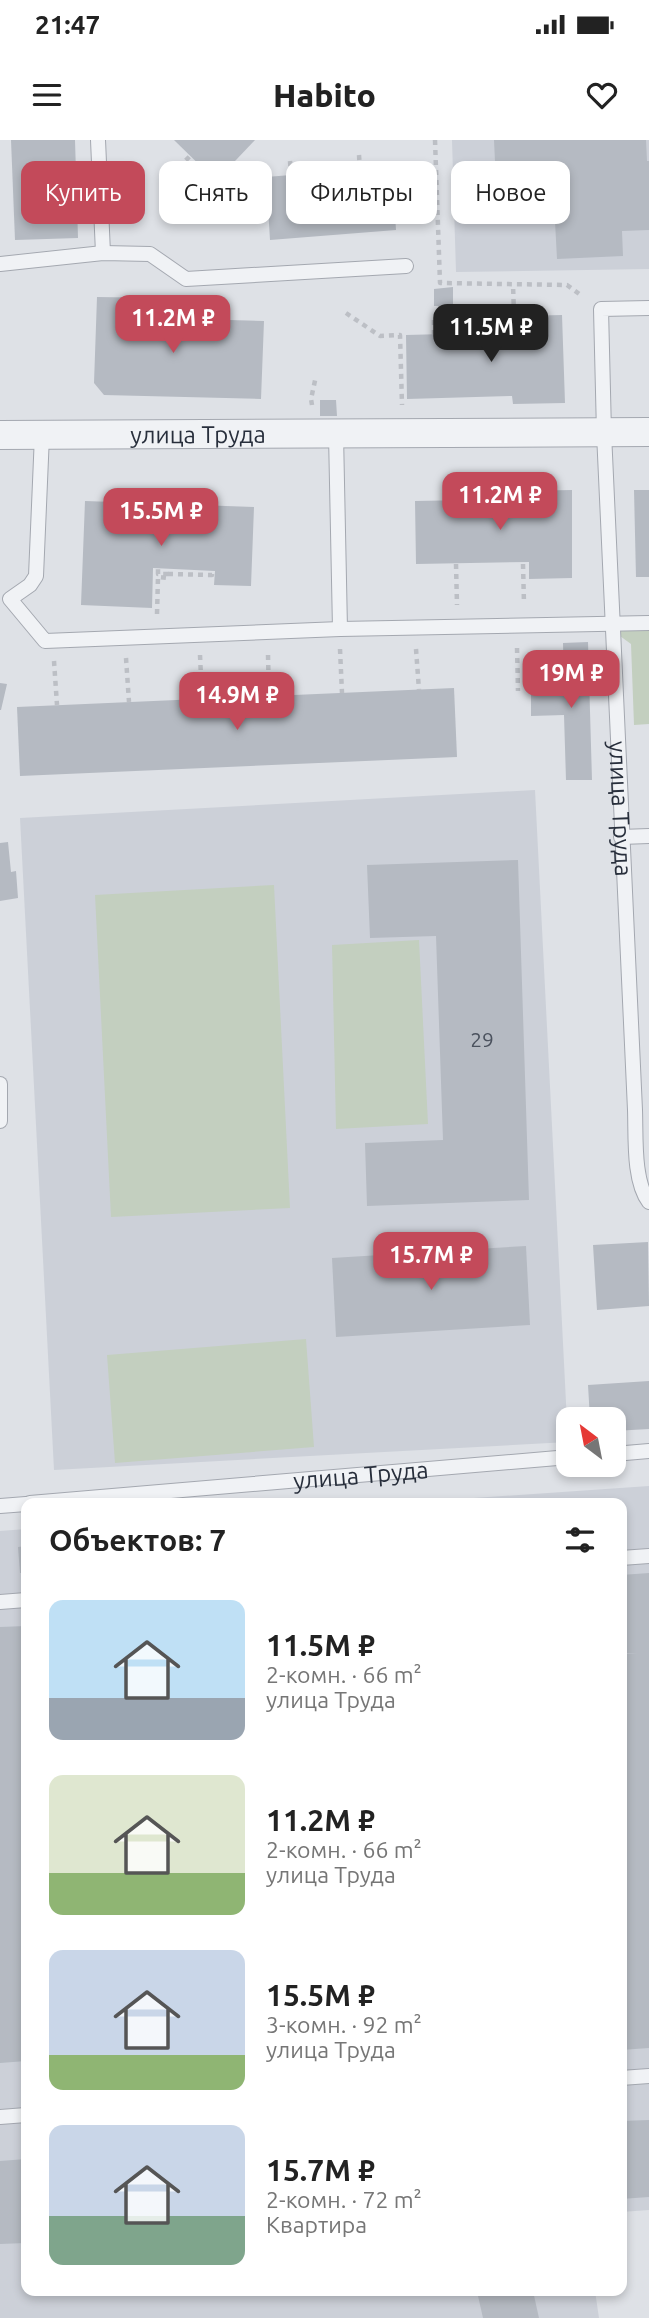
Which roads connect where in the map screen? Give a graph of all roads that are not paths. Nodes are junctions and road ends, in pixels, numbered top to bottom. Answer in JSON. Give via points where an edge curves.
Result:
{"nodes":[{"id":1,"x":98,"y":140,"type":"edge"},
{"id":2,"x":103,"y":253,"type":"junction"},
{"id":3,"x":0,"y":264,"type":"edge"},
{"id":4,"x":406,"y":266,"type":"dead end"},
{"id":5,"x":649,"y":308,"type":"edge"},
{"id":6,"x":649,"y":432,"type":"edge"},
{"id":7,"x":604,"y":433,"type":"junction"},
{"id":8,"x":336,"y":434,"type":"junction"},
{"id":9,"x":0,"y":435,"type":"edge"},
{"id":10,"x":41,"y":435,"type":"junction"},
{"id":11,"x":30,"y":585,"type":"junction"},
{"id":12,"x":0,"y":606,"type":"edge"},
{"id":13,"x":649,"y":623,"type":"edge"},
{"id":14,"x":613,"y":625,"type":"junction"},
{"id":15,"x":340,"y":629,"type":"junction"},
{"id":16,"x":649,"y":836,"type":"edge"},
{"id":17,"x":621,"y":837,"type":"junction"},
{"id":18,"x":0,"y":1084,"type":"edge"},
{"id":19,"x":0,"y":1121,"type":"edge"},
{"id":20,"x":649,"y":1202,"type":"edge"},
{"id":21,"x":649,"y":1451,"type":"edge"},
{"id":22,"x":626,"y":1453,"type":"edge"},
{"id":23,"x":556,"y":1458,"type":"edge"},
{"id":24,"x":87,"y":1498,"type":"edge"},
{"id":25,"x":21,"y":1504,"type":"edge"},
{"id":26,"x":0,"y":1506,"type":"edge"},
{"id":27,"x":649,"y":1556,"type":"edge"},
{"id":28,"x":627,"y":1558,"type":"edge"},
{"id":29,"x":21,"y":1600,"type":"edge"},
{"id":30,"x":0,"y":1602,"type":"edge"},
{"id":31,"x":649,"y":2076,"type":"edge"},
{"id":32,"x":627,"y":2078,"type":"edge"},
{"id":33,"x":21,"y":2115,"type":"edge"},
{"id":34,"x":0,"y":2117,"type":"edge"}],
"edges":[{"from":1,"to":2,"type":"lane"},
{"from":2,"to":3,"type":"lane"},
{"from":2,"to":4,"type":"lane","via":[[150,254],[186,279]]},
{"from":5,"to":7,"type":"lane","name":"улица Труда","via":[[601,309]]},
{"from":6,"to":7,"type":"street","name":"улица Труда"},
{"from":7,"to":8,"type":"street","name":"улица Труда"},
{"from":7,"to":14,"type":"lane","name":"улица Труда"},
{"from":8,"to":10,"type":"street","name":"улица Труда"},
{"from":8,"to":15,"type":"lane"},
{"from":9,"to":10,"type":"street","name":"улица Труда"},
{"from":10,"to":11,"type":"lane","via":[[36,576]]},
{"from":11,"to":12,"type":"lane"},
{"from":11,"to":15,"type":"lane","via":[[10,599],[45,641]]},
{"from":13,"to":14,"type":"lane"},
{"from":14,"to":15,"type":"lane"},
{"from":14,"to":17,"type":"lane","name":"улица Труда"},
{"from":16,"to":17,"type":"lane"},
{"from":17,"to":20,"type":"lane","name":"улица Труда","via":[[640,1185]]},
{"from":18,"to":19,"type":"lane"},
{"from":21,"to":22,"type":"lane"},
{"from":23,"to":24,"type":"lane","name":"улица Труда"},
{"from":25,"to":26,"type":"lane","name":"улица Труда"},
{"from":27,"to":28,"type":"lane"},
{"from":29,"to":30,"type":"lane"},
{"from":31,"to":32,"type":"lane"},
{"from":33,"to":34,"type":"lane"}]}
